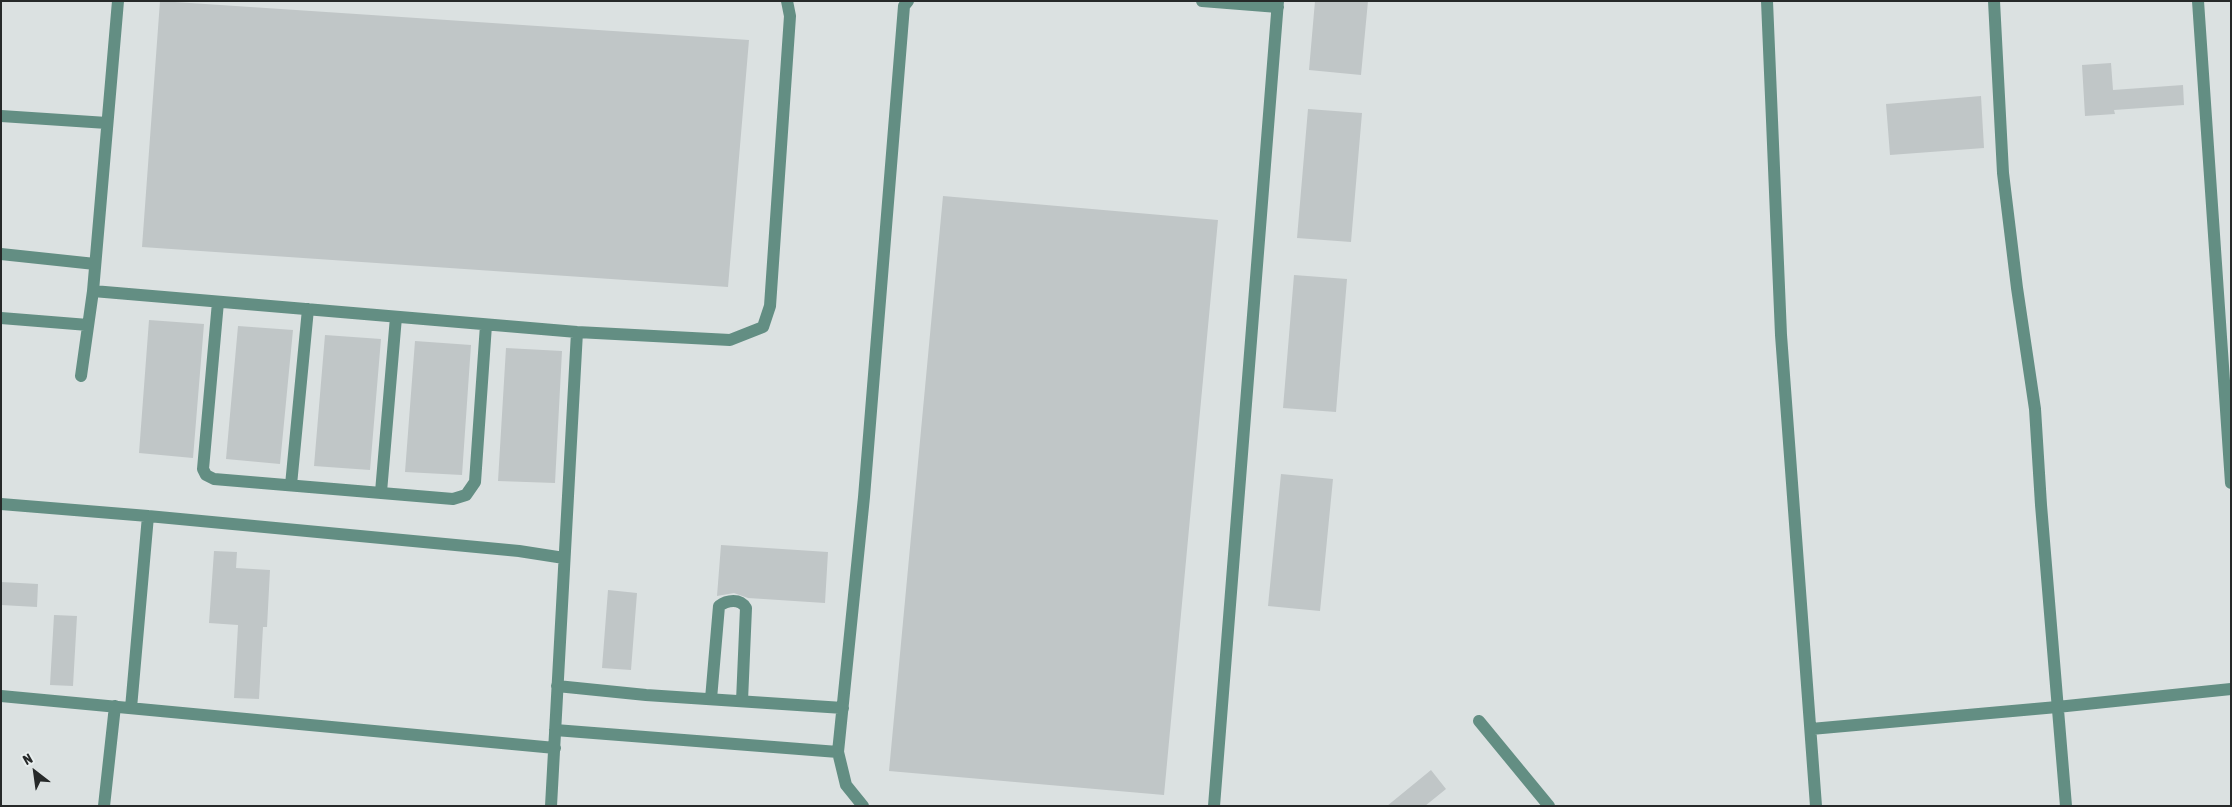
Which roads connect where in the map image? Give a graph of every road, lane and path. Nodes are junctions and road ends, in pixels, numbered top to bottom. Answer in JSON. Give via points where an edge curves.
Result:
{"nodes":[{"id":1,"x":118,"y":1,"type":"edge"},
{"id":2,"x":787,"y":1,"type":"edge"},
{"id":3,"x":908,"y":1,"type":"edge"},
{"id":4,"x":1202,"y":1,"type":"edge"},
{"id":5,"x":1767,"y":1,"type":"edge"},
{"id":6,"x":1994,"y":1,"type":"edge"},
{"id":7,"x":2198,"y":1,"type":"edge"},
{"id":8,"x":1278,"y":4,"type":"edge"},
{"id":9,"x":1,"y":116,"type":"edge"},
{"id":10,"x":107,"y":123,"type":"junction"},
{"id":11,"x":1,"y":254,"type":"edge"},
{"id":12,"x":95,"y":264,"type":"junction"},
{"id":13,"x":93,"y":291,"type":"junction"},
{"id":14,"x":218,"y":302,"type":"junction"},
{"id":15,"x":308,"y":309,"type":"junction"},
{"id":16,"x":396,"y":317,"type":"junction"},
{"id":17,"x":1,"y":318,"type":"edge"},
{"id":18,"x":88,"y":325,"type":"junction"},
{"id":19,"x":486,"y":325,"type":"junction"},
{"id":20,"x":577,"y":332,"type":"junction"},
{"id":21,"x":82,"y":376,"type":"dead end"},
{"id":22,"x":2231,"y":483,"type":"edge"},
{"id":23,"x":291,"y":485,"type":"junction"},
{"id":24,"x":381,"y":492,"type":"junction"},
{"id":25,"x":1,"y":504,"type":"edge"},
{"id":26,"x":148,"y":516,"type":"junction"},
{"id":27,"x":564,"y":558,"type":"junction"},
{"id":28,"x":557,"y":686,"type":"junction"},
{"id":29,"x":2231,"y":689,"type":"edge"},
{"id":30,"x":1,"y":696,"type":"edge"},
{"id":31,"x":711,"y":699,"type":"junction"},
{"id":32,"x":742,"y":701,"type":"junction"},
{"id":33,"x":115,"y":706,"type":"junction"},
{"id":34,"x":2057,"y":707,"type":"junction"},
{"id":35,"x":130,"y":708,"type":"junction"},
{"id":36,"x":843,"y":708,"type":"junction"},
{"id":37,"x":1479,"y":722,"type":"dead end"},
{"id":38,"x":1811,"y":729,"type":"junction"},
{"id":39,"x":555,"y":730,"type":"junction"},
{"id":40,"x":555,"y":748,"type":"junction"},
{"id":41,"x":838,"y":752,"type":"junction"},
{"id":42,"x":104,"y":806,"type":"edge"},
{"id":43,"x":551,"y":806,"type":"edge"},
{"id":44,"x":863,"y":806,"type":"edge"},
{"id":45,"x":1214,"y":806,"type":"edge"},
{"id":46,"x":1549,"y":806,"type":"edge"},
{"id":47,"x":1816,"y":806,"type":"edge"},
{"id":48,"x":2066,"y":806,"type":"edge"}],
"edges":[{"from":1,"to":10,"type":"street"},
{"from":2,"to":20,"type":"street","via":[[790,16],[770,306],[762,327],[730,340]]},
{"from":3,"to":36,"type":"street","via":[[904,6],[865,488]]},
{"from":4,"to":8,"type":"street"},
{"from":5,"to":38,"type":"street","via":[[1781,335]]},
{"from":6,"to":34,"type":"street","via":[[2003,173],[2035,409]]},
{"from":7,"to":22,"type":"street"},
{"from":8,"to":45,"type":"street"},
{"from":9,"to":10,"type":"street"},
{"from":10,"to":12,"type":"street"},
{"from":11,"to":12,"type":"street"},
{"from":12,"to":13,"type":"street"},
{"from":13,"to":14,"type":"street"},
{"from":13,"to":18,"type":"street"},
{"from":14,"to":15,"type":"street"},
{"from":14,"to":23,"type":"street","via":[[203,469],[214,479]]},
{"from":15,"to":16,"type":"street"},
{"from":15,"to":23,"type":"street"},
{"from":16,"to":19,"type":"street"},
{"from":16,"to":24,"type":"street"},
{"from":17,"to":18,"type":"street"},
{"from":18,"to":21,"type":"street"},
{"from":19,"to":20,"type":"street"},
{"from":19,"to":24,"type":"street","via":[[474,482],[466,495],[454,499]]},
{"from":20,"to":27,"type":"street"},
{"from":23,"to":24,"type":"street"},
{"from":25,"to":26,"type":"street"},
{"from":26,"to":27,"type":"street"},
{"from":26,"to":35,"type":"street"},
{"from":27,"to":28,"type":"street"},
{"from":28,"to":31,"type":"street"},
{"from":28,"to":39,"type":"street"},
{"from":29,"to":34,"type":"street"},
{"from":30,"to":33,"type":"street"},
{"from":31,"to":32,"type":"street"},
{"from":31,"to":32,"type":"street","via":[[719,606],[733,601],[746,608]]},
{"from":32,"to":36,"type":"street"},
{"from":33,"to":35,"type":"street"},
{"from":33,"to":42,"type":"street"},
{"from":34,"to":38,"type":"street"},
{"from":34,"to":48,"type":"street"},
{"from":35,"to":40,"type":"street"},
{"from":36,"to":41,"type":"street"},
{"from":37,"to":46,"type":"street"},
{"from":38,"to":47,"type":"street"},
{"from":39,"to":40,"type":"street"},
{"from":39,"to":41,"type":"street"},
{"from":40,"to":43,"type":"street"},
{"from":41,"to":44,"type":"street","via":[[846,785]]}]}
